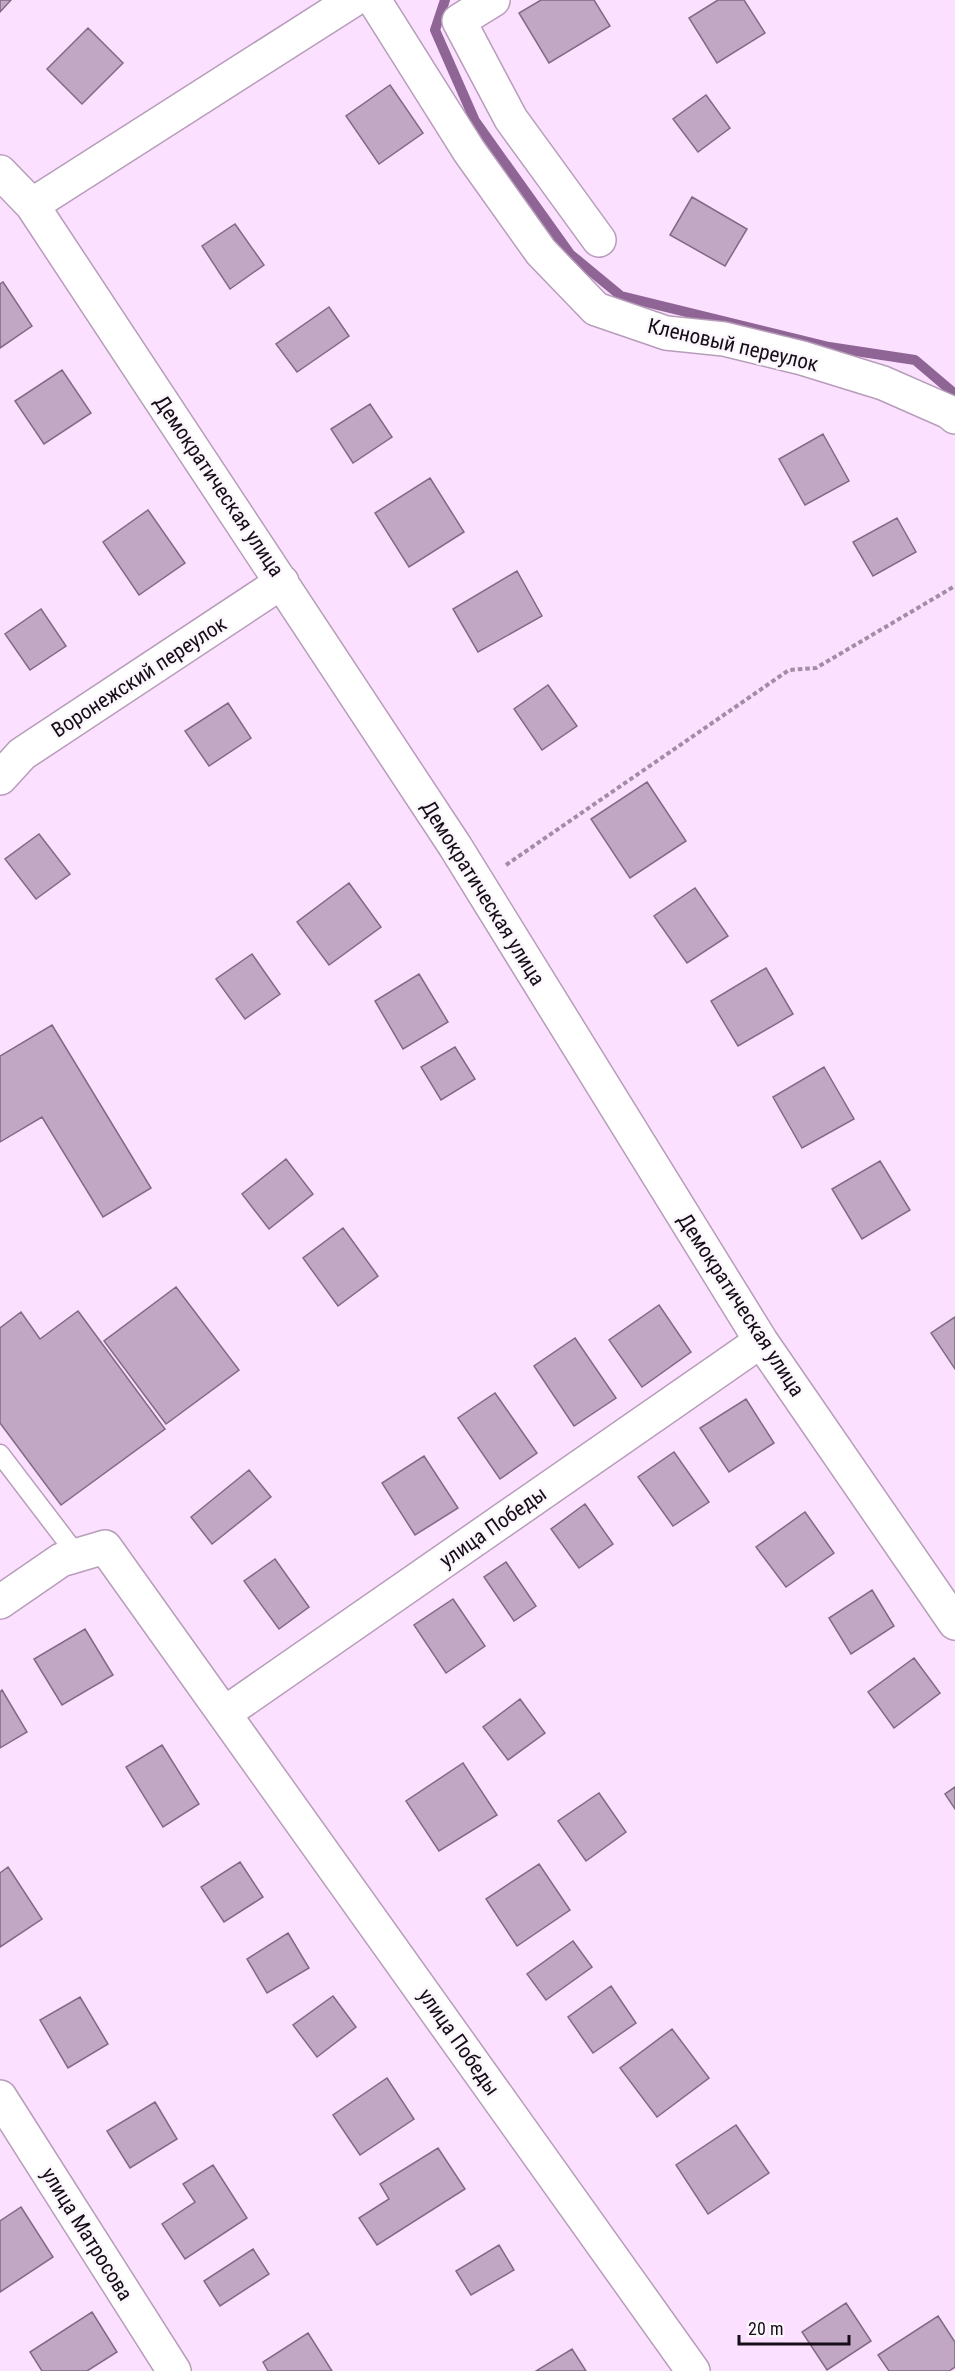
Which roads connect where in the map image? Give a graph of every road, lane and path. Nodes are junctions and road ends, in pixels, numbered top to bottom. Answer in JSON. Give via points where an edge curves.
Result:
{"nodes":[{"id":1,"x":353,"y":0,"type":"edge"},
{"id":2,"x":374,"y":0,"type":"edge"},
{"id":3,"x":493,"y":0,"type":"edge"},
{"id":4,"x":0,"y":172,"type":"edge"},
{"id":5,"x":32,"y":205,"type":"junction"},
{"id":6,"x":599,"y":240,"type":"dead end"},
{"id":7,"x":955,"y":417,"type":"edge"},
{"id":8,"x":282,"y":582,"type":"junction"},
{"id":9,"x":955,"y":586,"type":"edge"},
{"id":10,"x":0,"y":778,"type":"edge"},
{"id":11,"x":478,"y":884,"type":"junction"},
{"id":12,"x":761,"y":1341,"type":"junction"},
{"id":13,"x":0,"y":1454,"type":"edge"},
{"id":14,"x":77,"y":1555,"type":"junction"},
{"id":15,"x":0,"y":1602,"type":"edge"},
{"id":16,"x":955,"y":1623,"type":"edge"},
{"id":17,"x":225,"y":1713,"type":"junction"},
{"id":18,"x":0,"y":2097,"type":"edge"},
{"id":19,"x":174,"y":2371,"type":"edge"},
{"id":20,"x":693,"y":2371,"type":"edge"}],
"edges":[{"from":1,"to":5,"type":"street"},
{"from":2,"to":7,"type":"street","name":"Кленовый переулок","via":[[469,151],[541,252],[596,309],[666,333],[724,339],[802,358],[882,383]]},
{"from":3,"to":6,"type":"street","via":[[459,21],[511,119]]},
{"from":4,"to":5,"type":"street","name":"Демократическая улица"},
{"from":5,"to":8,"type":"street","name":"Демократическая улица"},
{"from":8,"to":10,"type":"street","name":"Воронежский переулок","via":[[22,754]]},
{"from":8,"to":11,"type":"street","name":"Демократическая улица"},
{"from":9,"to":11,"type":"path","via":[[816,668],[789,670]]},
{"from":11,"to":12,"type":"street","name":"Демократическая улица"},
{"from":12,"to":16,"type":"street","name":"Демократическая улица"},
{"from":12,"to":17,"type":"street","name":"улица Победы"},
{"from":13,"to":14,"type":"lane"},
{"from":14,"to":15,"type":"street","name":"улица Победы","via":[[61,1560]]},
{"from":14,"to":17,"type":"street","name":"улица Победы","via":[[105,1547]]},
{"from":17,"to":20,"type":"street","name":"улица Победы"},
{"from":18,"to":19,"type":"street","name":"улица Матросова"}]}
